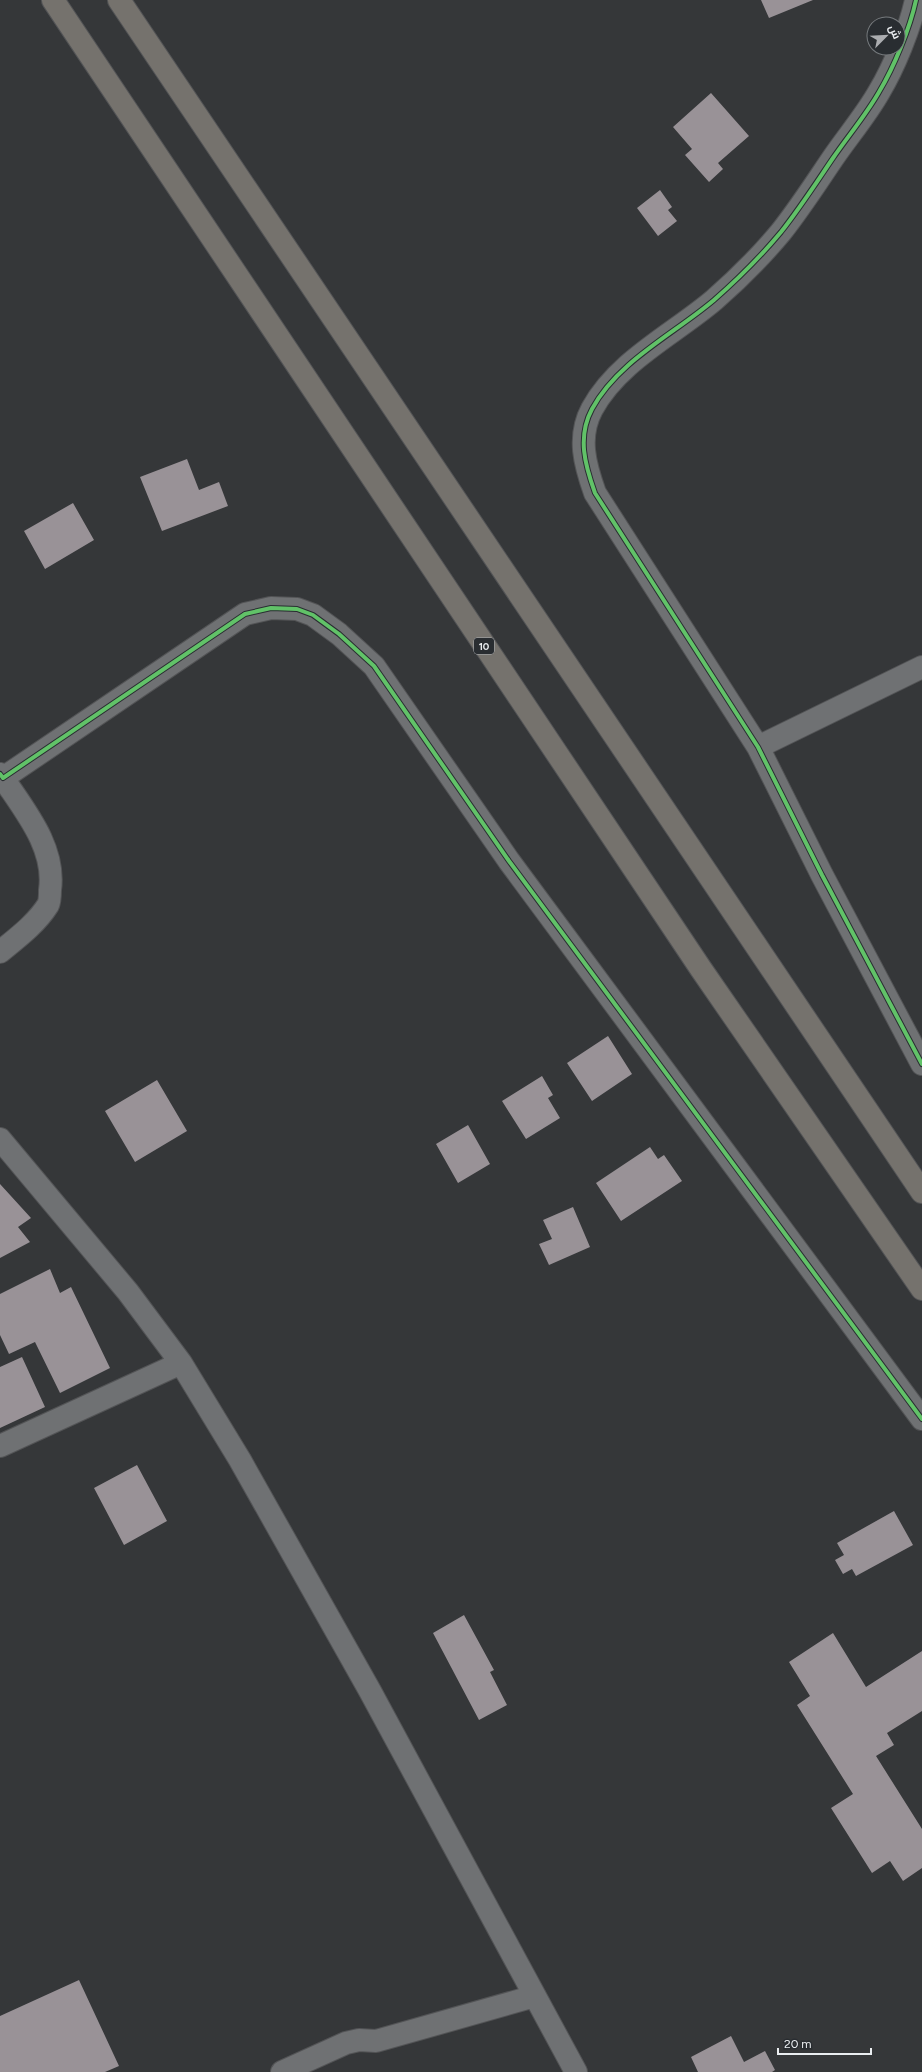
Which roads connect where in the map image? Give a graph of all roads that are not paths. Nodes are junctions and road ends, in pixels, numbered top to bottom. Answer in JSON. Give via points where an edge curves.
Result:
{"nodes":[{"id":1,"x":52,"y":0,"type":"edge"},
{"id":2,"x":119,"y":0,"type":"edge"},
{"id":3,"x":916,"y":0,"type":"edge"},
{"id":4,"x":922,"y":667,"type":"edge"},
{"id":5,"x":758,"y":747,"type":"junction"},
{"id":6,"x":1,"y":776,"type":"edge"},
{"id":7,"x":0,"y":952,"type":"edge"},
{"id":8,"x":922,"y":1064,"type":"edge"},
{"id":9,"x":3,"y":1146,"type":"edge"},
{"id":10,"x":922,"y":1192,"type":"edge"},
{"id":11,"x":922,"y":1289,"type":"edge"},
{"id":12,"x":181,"y":1363,"type":"junction"},
{"id":13,"x":922,"y":1419,"type":"edge"},
{"id":14,"x":0,"y":1446,"type":"edge"},
{"id":15,"x":535,"y":1996,"type":"junction"},
{"id":16,"x":282,"y":2072,"type":"edge"},
{"id":17,"x":576,"y":2072,"type":"edge"}],
"edges":[{"from":1,"to":11,"type":"highway","number":"10","via":[[701,969]]},
{"from":2,"to":10,"type":"highway"},
{"from":3,"to":5,"type":"street","via":[[911,22],[880,91],[781,232],[737,280],[712,302],[653,344],[609,386],[592,409],[585,430],[583,447],[586,468],[596,493]]},
{"from":4,"to":5,"type":"street"},
{"from":5,"to":8,"type":"street"},
{"from":6,"to":7,"type":"street","via":[[32,823],[49,858],[52,882],[49,904],[26,931]]},
{"from":6,"to":13,"type":"street","via":[[245,614],[271,608],[297,609],[313,615],[339,634],[374,666],[509,861]]},
{"from":9,"to":12,"type":"street","via":[[128,1292]]},
{"from":12,"to":14,"type":"street"},
{"from":12,"to":15,"type":"street","via":[[240,1460],[366,1685]]},
{"from":15,"to":16,"type":"street","via":[[376,2041],[356,2040]]},
{"from":15,"to":17,"type":"street"}]}
